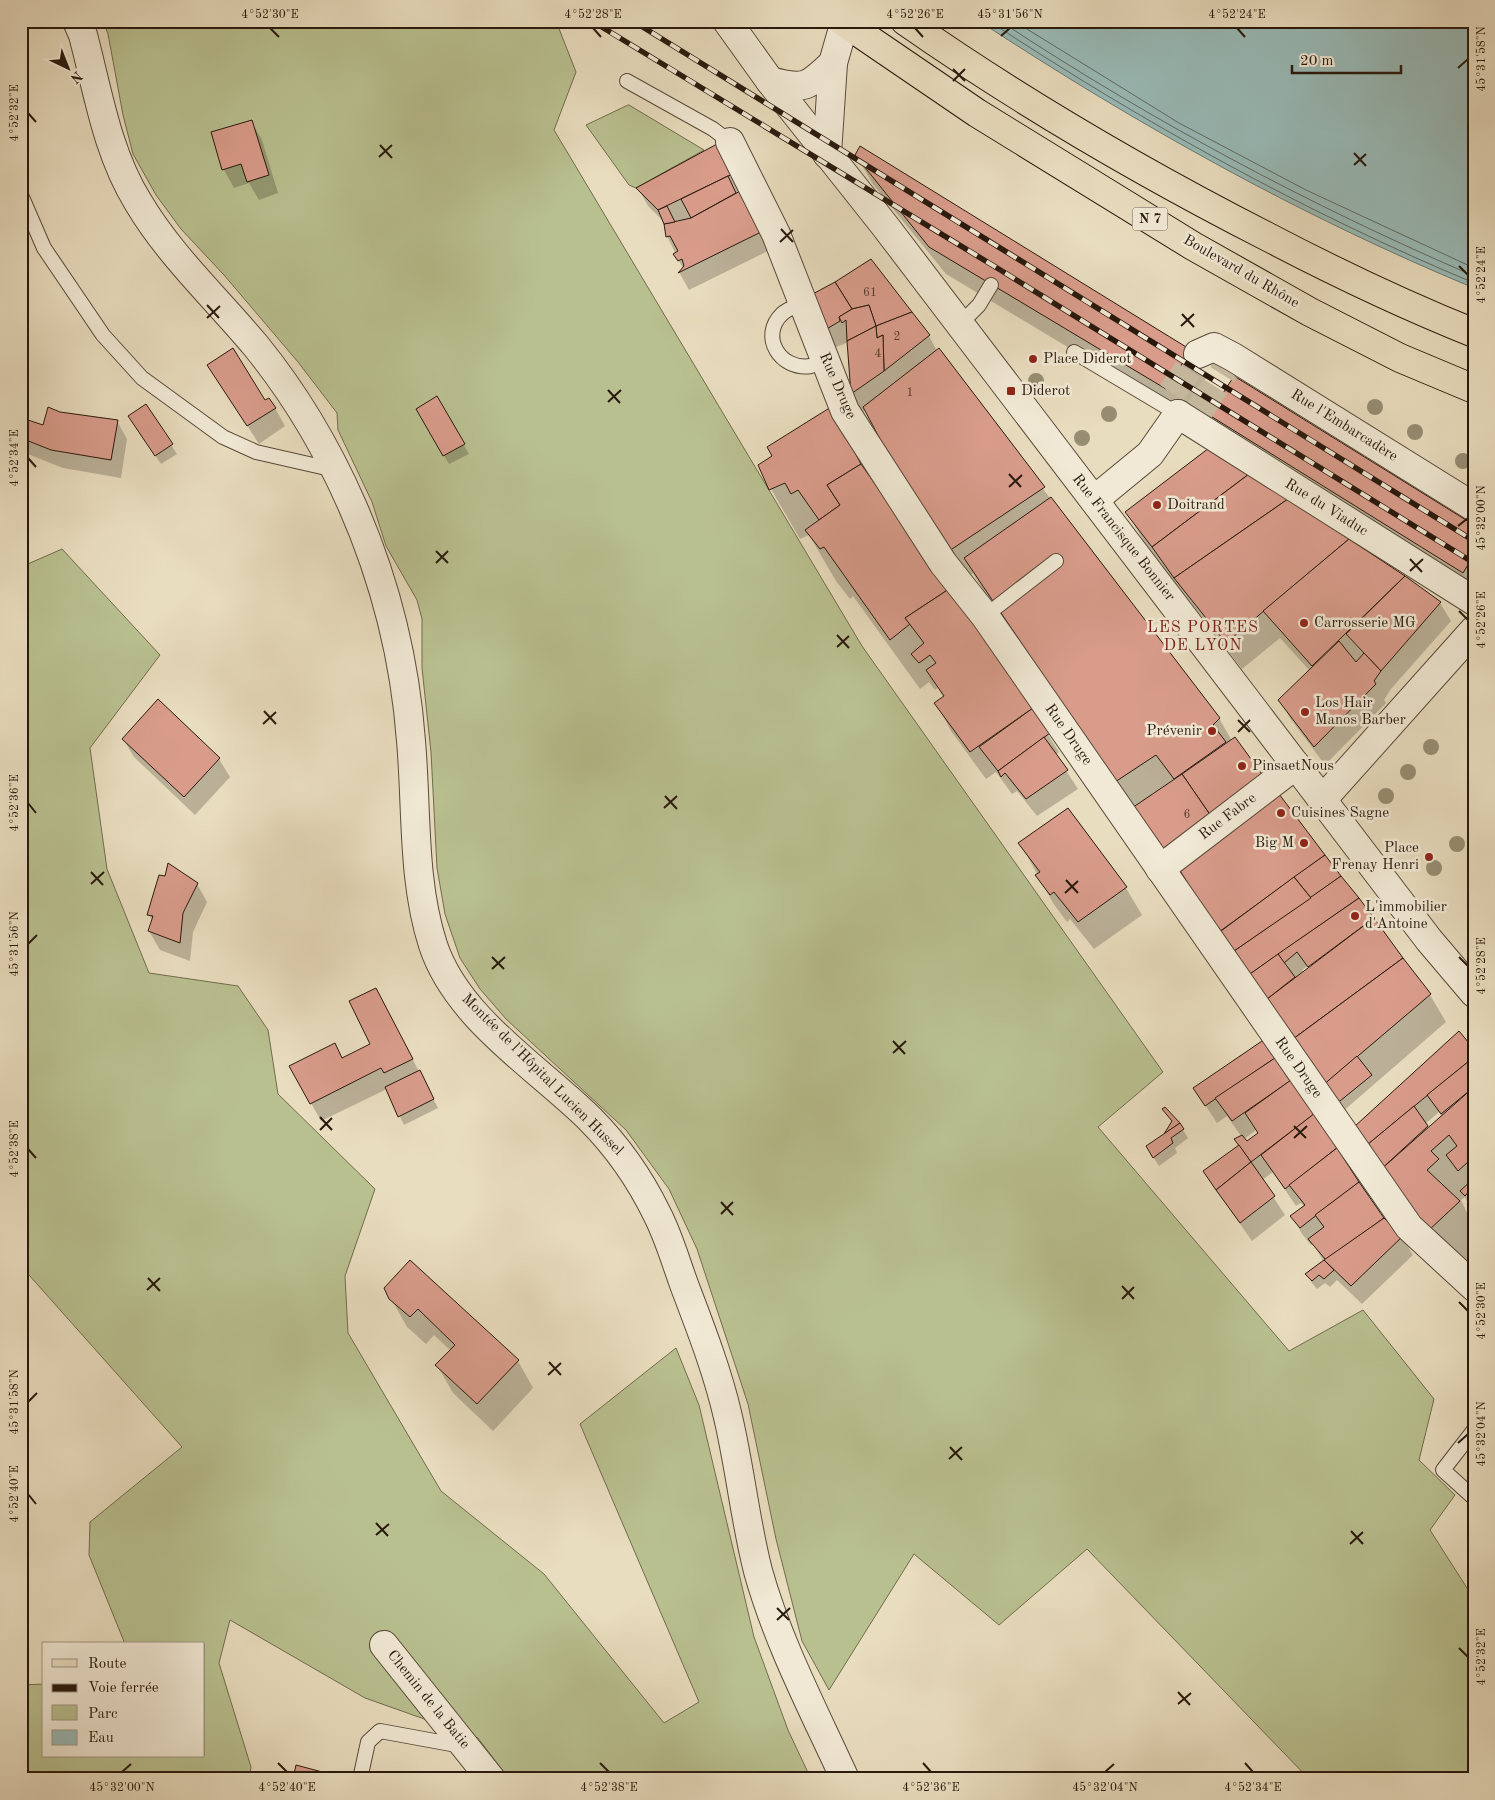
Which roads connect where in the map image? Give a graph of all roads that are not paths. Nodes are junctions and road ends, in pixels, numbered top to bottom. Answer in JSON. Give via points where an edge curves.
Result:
{"nodes":[{"id":1,"x":77,"y":21,"type":"edge"},
{"id":2,"x":727,"y":21,"type":"edge"},
{"id":3,"x":905,"y":21,"type":"edge"},
{"id":4,"x":844,"y":22,"type":"edge"},
{"id":5,"x":833,"y":63,"type":"junction"},
{"id":6,"x":627,"y":81,"type":"dead end"},
{"id":7,"x":770,"y":82,"type":"junction"},
{"id":8,"x":730,"y":142,"type":"joint"},
{"id":9,"x":827,"y":154,"type":"junction"},
{"id":10,"x":21,"y":194,"type":"edge"},
{"id":11,"x":992,"y":285,"type":"dead end"},
{"id":12,"x":803,"y":303,"type":"junction"},
{"id":13,"x":959,"y":325,"type":"junction"},
{"id":14,"x":1474,"y":333,"type":"edge"},
{"id":15,"x":1074,"y":352,"type":"dead end"},
{"id":16,"x":1217,"y":357,"type":"dead end"},
{"id":17,"x":826,"y":361,"type":"junction"},
{"id":18,"x":1474,"y":389,"type":"edge"},
{"id":19,"x":1184,"y":406,"type":"junction"},
{"id":20,"x":337,"y":470,"type":"junction"},
{"id":21,"x":1094,"y":500,"type":"junction"},
{"id":22,"x":1474,"y":507,"type":"edge"},
{"id":23,"x":1056,"y":561,"type":"dead end"},
{"id":24,"x":1474,"y":601,"type":"edge"},
{"id":25,"x":985,"y":616,"type":"junction"},
{"id":26,"x":1474,"y":630,"type":"edge"},
{"id":27,"x":1296,"y":766,"type":"junction"},
{"id":28,"x":1322,"y":800,"type":"junction"},
{"id":29,"x":1160,"y":869,"type":"junction"},
{"id":30,"x":1474,"y":993,"type":"edge"},
{"id":31,"x":1474,"y":1287,"type":"edge"},
{"id":32,"x":1474,"y":1430,"type":"edge"},
{"id":33,"x":1474,"y":1498,"type":"edge"},
{"id":34,"x":384,"y":1645,"type":"dead end"},
{"id":35,"x":467,"y":1747,"type":"junction"},
{"id":36,"x":360,"y":1779,"type":"edge"},
{"id":37,"x":492,"y":1779,"type":"edge"},
{"id":38,"x":845,"y":1779,"type":"edge"}],
"edges":[{"from":1,"to":20,"type":"street","name":"Montée de l'Hôpital Lucien Hussel","via":[[108,137],[135,198],[156,231],[278,374]]},
{"from":2,"to":7,"type":"street","name":"Rue Francisque Bonnier"},
{"from":3,"to":14,"type":"main road","number":"N 7","via":[[1040,109],[1202,203],[1331,270]]},
{"from":4,"to":5,"type":"street"},
{"from":4,"to":18,"type":"main road","name":"Boulevard du Rhône","number":"N 7","via":[[978,113],[1193,246],[1392,354]]},
{"from":5,"to":7,"type":"street","via":[[805,86]]},
{"from":5,"to":9,"type":"street"},
{"from":6,"to":8,"type":"lane","via":[[713,129]]},
{"from":7,"to":9,"type":"street","name":"Rue Francisque Bonnier"},
{"from":8,"to":12,"type":"street","name":"Rue Druge","via":[[776,234]]},
{"from":9,"to":13,"type":"street","name":"Rue Francisque Bonnier"},
{"from":10,"to":20,"type":"lane","via":[[44,248],[103,335],[142,378],[223,437],[256,452]]},
{"from":11,"to":13,"type":"lane","via":[[979,305]]},
{"from":12,"to":17,"type":"street","name":"Rue Druge"},
{"from":12,"to":17,"type":"lane","via":[[783,313],[773,328],[772,343],[780,358],[795,364],[810,366]]},
{"from":13,"to":21,"type":"street","name":"Rue Francisque Bonnier"},
{"from":15,"to":19,"type":"lane"},
{"from":16,"to":22,"type":"street","name":"Rue l'Embarcadère"},
{"from":17,"to":25,"type":"street","name":"Rue Druge","via":[[845,411],[942,563]]},
{"from":19,"to":21,"type":"street","via":[[1150,454]]},
{"from":19,"to":24,"type":"street","name":"Rue du Viaduc"},
{"from":20,"to":38,"type":"street","name":"Montée de l'Hôpital Lucien Hussel","via":[[378,571],[402,667],[411,739],[420,882],[435,950],[449,980],[474,1011],[621,1152],[640,1180],[660,1220],[704,1338],[728,1416],[747,1520],[769,1607]]},
{"from":21,"to":27,"type":"street","name":"Rue Francisque Bonnier"},
{"from":23,"to":25,"type":"lane"},
{"from":25,"to":29,"type":"street","name":"Rue Druge"},
{"from":26,"to":28,"type":"street"},
{"from":27,"to":28,"type":"street","name":"Rue Francisque Bonnier"},
{"from":27,"to":29,"type":"street","name":"Rue Fabre"},
{"from":28,"to":30,"type":"street","name":"Rue Francisque Bonnier","via":[[1429,940]]},
{"from":29,"to":31,"type":"street","name":"Rue Druge","via":[[1409,1227]]},
{"from":32,"to":33,"type":"lane","via":[[1443,1470]]},
{"from":34,"to":35,"type":"street","name":"Chemin de la Batie"},
{"from":35,"to":36,"type":"lane","via":[[380,1731],[368,1742]]},
{"from":35,"to":37,"type":"street","name":"Chemin de la Batie"}]}
